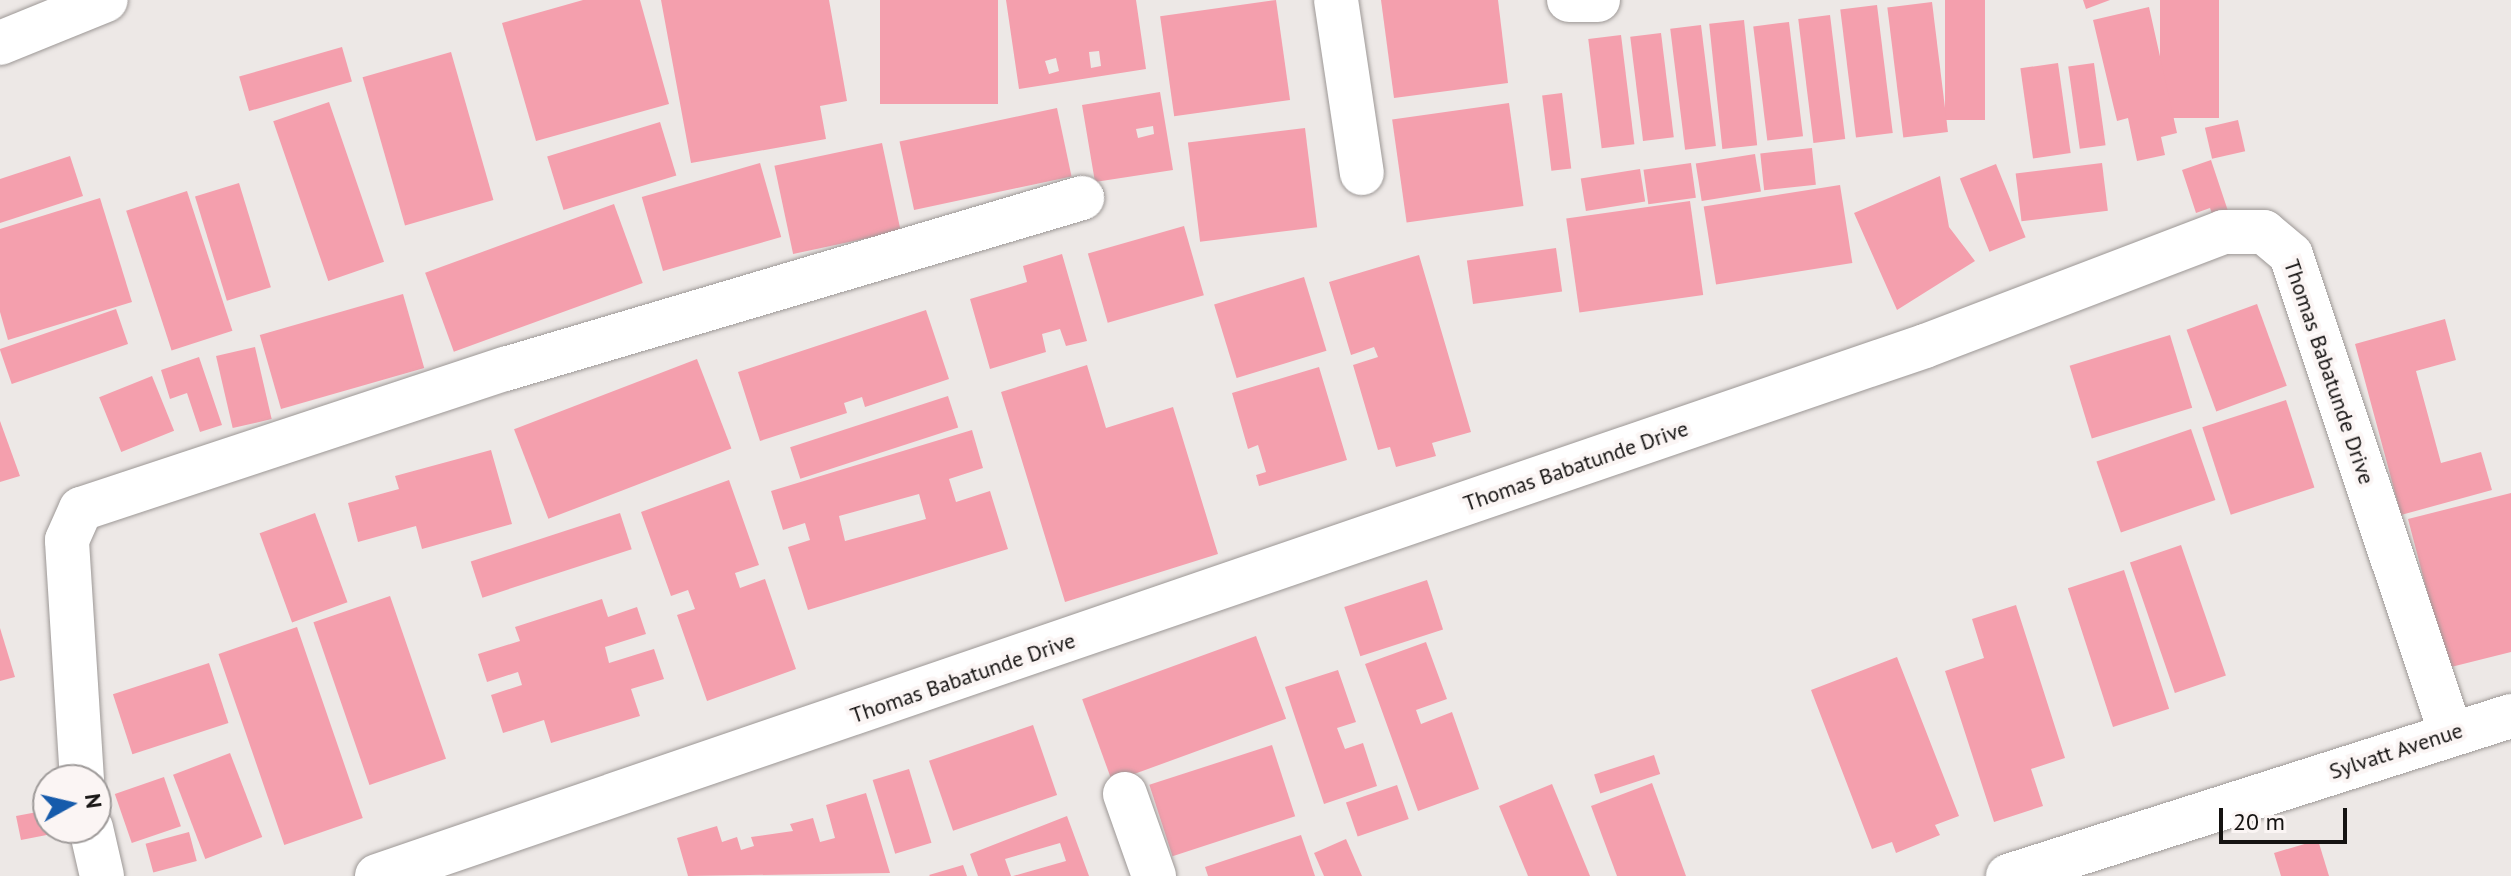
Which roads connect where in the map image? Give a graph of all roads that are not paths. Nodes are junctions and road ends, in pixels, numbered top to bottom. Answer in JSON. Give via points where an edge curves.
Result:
{"nodes":[{"id":1,"x":106,"y":0,"type":"edge"},
{"id":2,"x":1336,"y":0,"type":"edge"},
{"id":3,"x":1569,"y":0,"type":"edge"},
{"id":4,"x":1598,"y":0,"type":"edge"},
{"id":5,"x":0,"y":43,"type":"edge"},
{"id":6,"x":1362,"y":173,"type":"dead end"},
{"id":7,"x":1082,"y":198,"type":"dead end"},
{"id":8,"x":2511,"y":716,"type":"edge"},
{"id":9,"x":2450,"y":731,"type":"junction"},
{"id":10,"x":81,"y":764,"type":"edge"},
{"id":11,"x":1125,"y":794,"type":"dead end"},
{"id":12,"x":95,"y":844,"type":"edge"},
{"id":13,"x":102,"y":876,"type":"edge"},
{"id":14,"x":377,"y":876,"type":"edge"},
{"id":15,"x":1154,"y":876,"type":"edge"},
{"id":16,"x":2008,"y":876,"type":"edge"}],
"edges":[{"from":1,"to":5,"type":"street"},
{"from":2,"to":6,"type":"street"},
{"from":3,"to":4,"type":"street"},
{"from":7,"to":10,"type":"street","via":[[505,369],[81,509],[67,540]]},
{"from":8,"to":9,"type":"street","name":"Sylvatt Avenue"},
{"from":9,"to":14,"type":"street","name":"Thomas Babatunde Drive","via":[[2291,255],[2264,232],[2223,232],[1895,356]]},
{"from":9,"to":16,"type":"street","name":"Sylvatt Avenue"},
{"from":11,"to":15,"type":"street"},
{"from":12,"to":13,"type":"street"}]}
